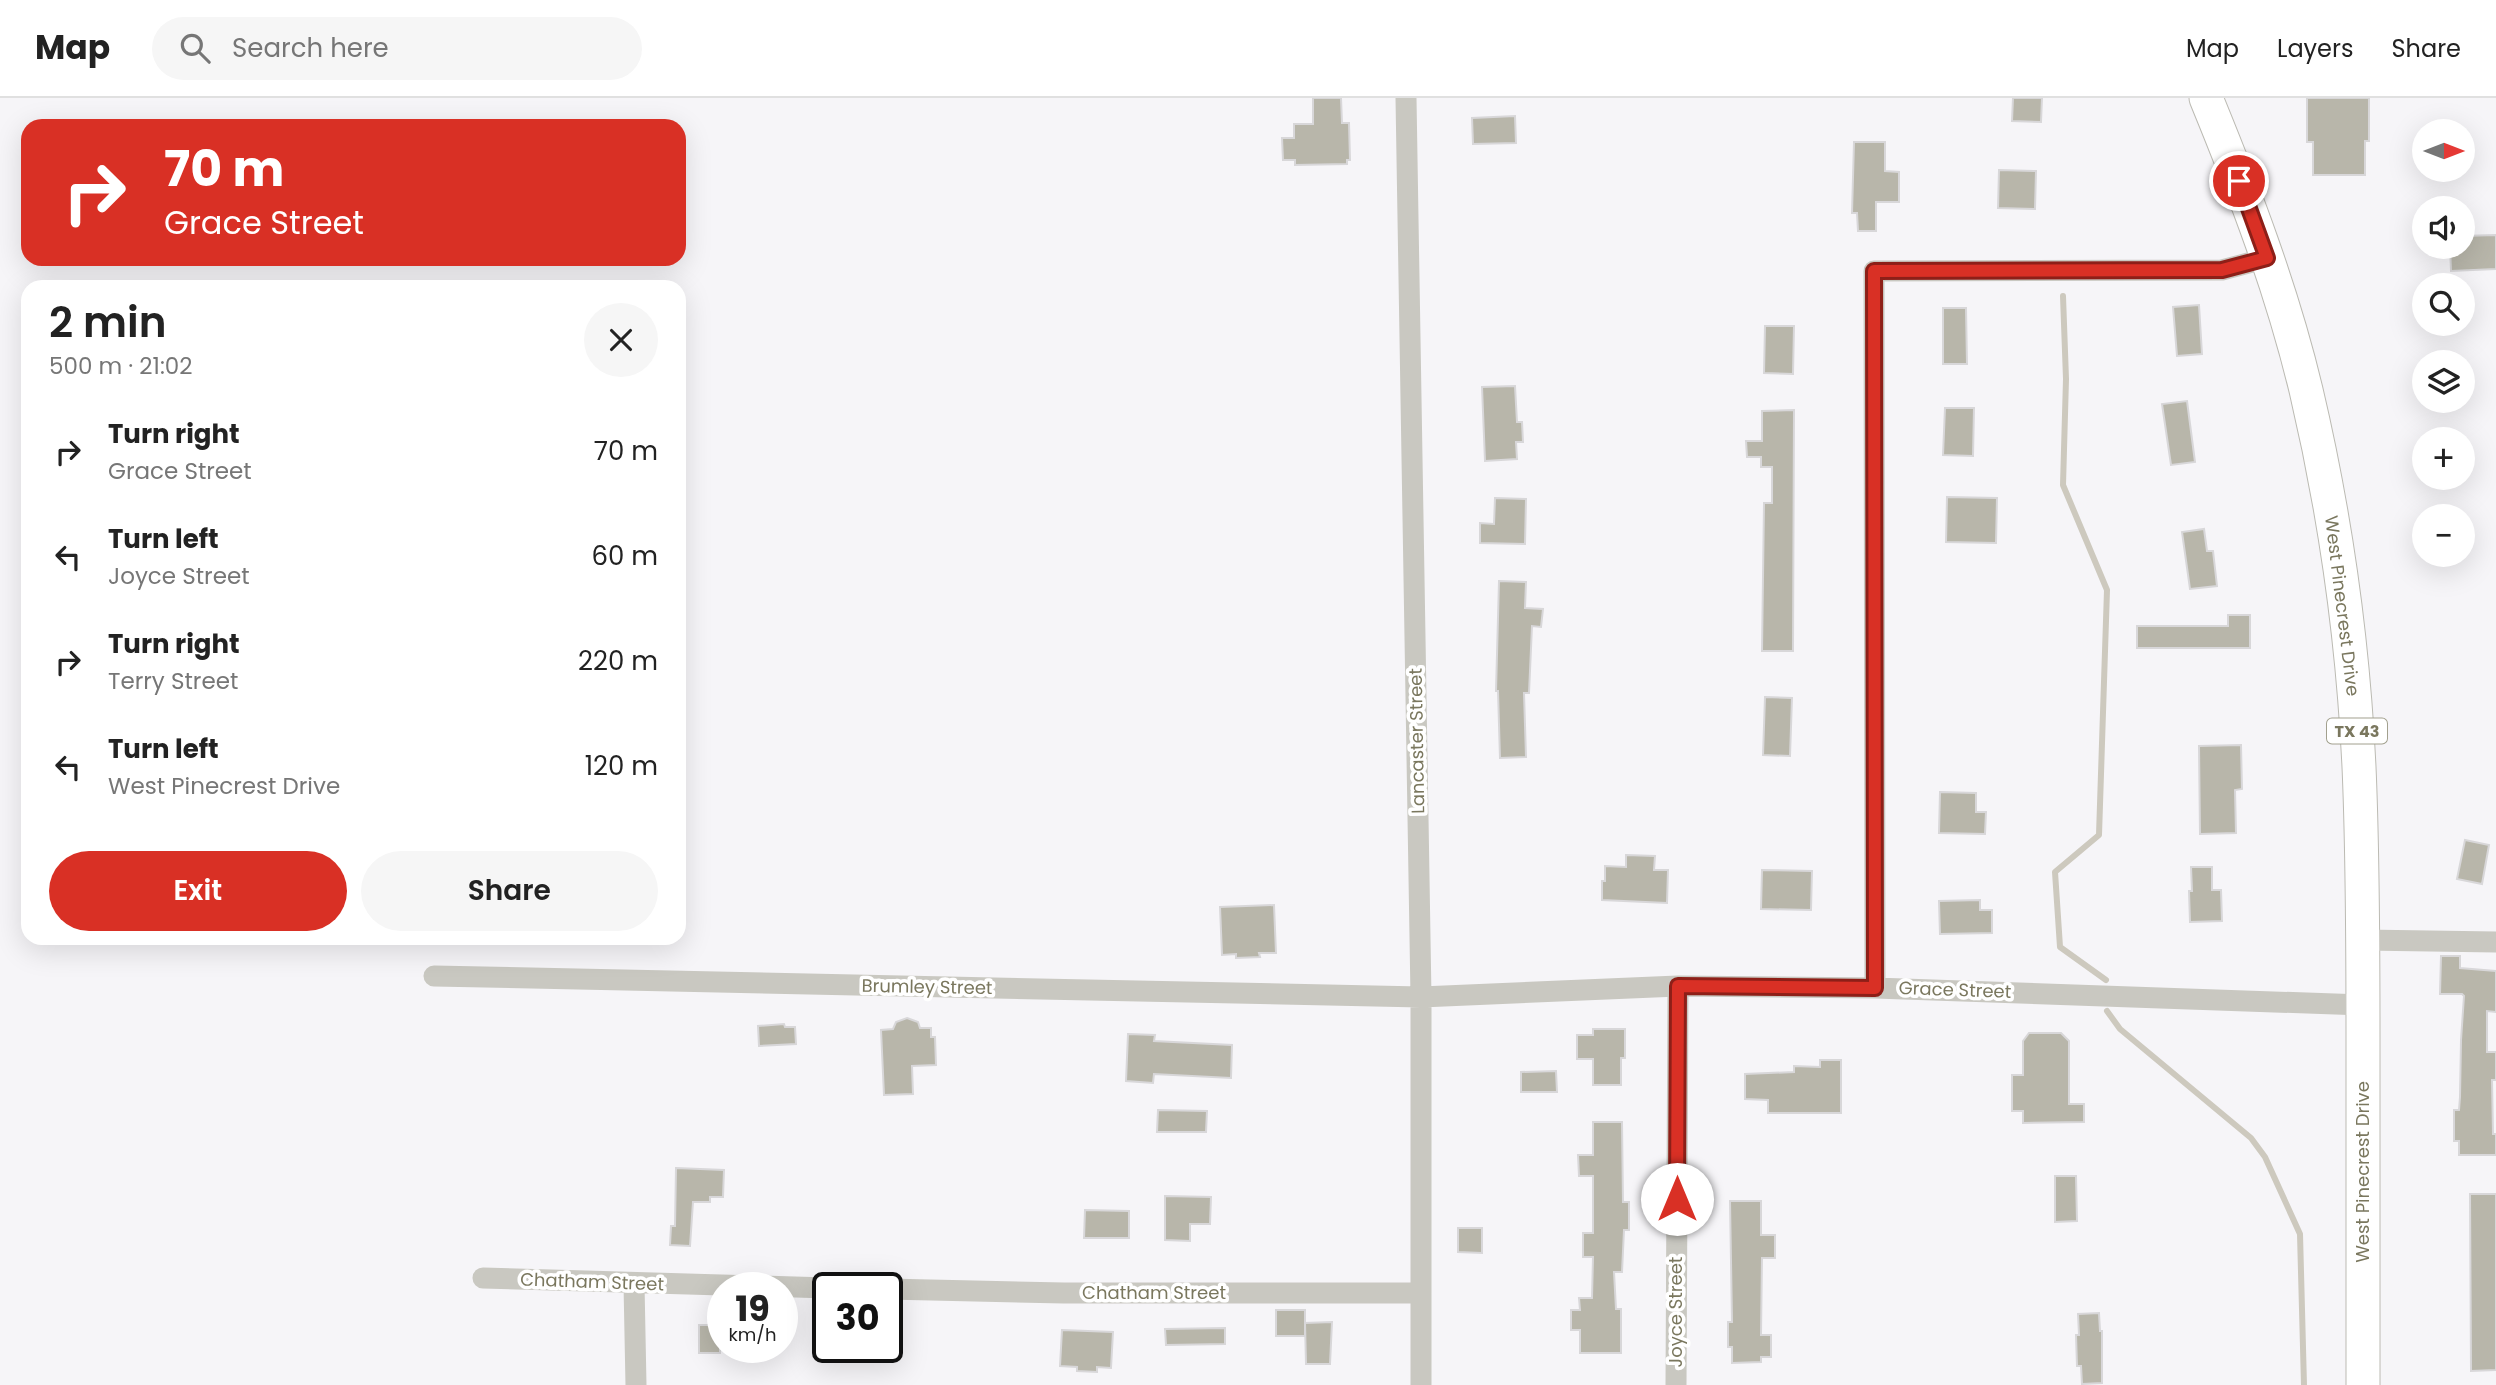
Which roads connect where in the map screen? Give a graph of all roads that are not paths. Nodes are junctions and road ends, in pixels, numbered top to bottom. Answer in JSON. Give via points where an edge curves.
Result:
{"nodes":[{"id":1,"x":1406,"y":98,"type":"edge"},
{"id":2,"x":2206,"y":98,"type":"edge"},
{"id":3,"x":2267,"y":258,"type":"junction"},
{"id":4,"x":2363,"y":940,"type":"junction"},
{"id":5,"x":2496,"y":942,"type":"edge"},
{"id":6,"x":434,"y":976,"type":"dead end"},
{"id":7,"x":1678,"y":986,"type":"junction"},
{"id":8,"x":1875,"y":988,"type":"junction"},
{"id":9,"x":1421,"y":997,"type":"junction"},
{"id":10,"x":2363,"y":1005,"type":"junction"},
{"id":11,"x":482,"y":1278,"type":"dead end"},
{"id":12,"x":634,"y":1283,"type":"junction"},
{"id":13,"x":812,"y":1288,"type":"edge"},
{"id":14,"x":903,"y":1289,"type":"edge"},
{"id":15,"x":1421,"y":1293,"type":"junction"},
{"id":16,"x":636,"y":1385,"type":"edge"},
{"id":17,"x":1421,"y":1385,"type":"edge"},
{"id":18,"x":1676,"y":1385,"type":"edge"},
{"id":19,"x":2363,"y":1385,"type":"edge"}],
"edges":[{"from":1,"to":9,"type":"street","name":"Lancaster Street"},
{"from":2,"to":3,"type":"main road","name":"West Pinecrest Drive","number":"TX 43"},
{"from":3,"to":4,"type":"main road","name":"West Pinecrest Drive","number":"TX 43","via":[[2306,389],[2345,606],[2359,769]]},
{"from":3,"to":8,"type":"street","via":[[2222,270],[1874,271]]},
{"from":4,"to":5,"type":"street"},
{"from":4,"to":10,"type":"main road","name":"West Pinecrest Drive","number":"TX 43"},
{"from":6,"to":9,"type":"street","name":"Brumley Street"},
{"from":7,"to":8,"type":"street","name":"Grace Street"},
{"from":7,"to":9,"type":"street","name":"Grace Street"},
{"from":7,"to":18,"type":"street","name":"Joyce Street"},
{"from":8,"to":10,"type":"street","name":"Grace Street"},
{"from":9,"to":15,"type":"street","name":"Lancaster Street"},
{"from":10,"to":19,"type":"main road","name":"West Pinecrest Drive","number":"TX 43"},
{"from":11,"to":12,"type":"street","name":"Chatham Street"},
{"from":12,"to":13,"type":"street","name":"Chatham Street"},
{"from":12,"to":16,"type":"street"},
{"from":14,"to":15,"type":"street","name":"Chatham Street"},
{"from":15,"to":17,"type":"street","name":"Lancaster Street"}]}
